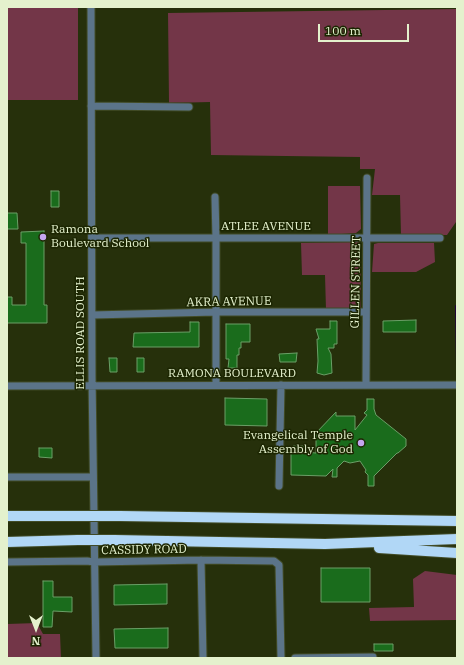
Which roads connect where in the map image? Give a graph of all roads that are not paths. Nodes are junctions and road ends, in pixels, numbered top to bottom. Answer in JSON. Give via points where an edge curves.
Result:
{"nodes":[{"id":1,"x":91,"y":7,"type":"edge"},
{"id":2,"x":91,"y":106,"type":"junction"},
{"id":3,"x":189,"y":107,"type":"dead end"},
{"id":4,"x":367,"y":178,"type":"dead end"},
{"id":5,"x":215,"y":197,"type":"dead end"},
{"id":6,"x":92,"y":238,"type":"junction"},
{"id":7,"x":367,"y":238,"type":"junction"},
{"id":8,"x":440,"y":238,"type":"dead end"},
{"id":9,"x":216,"y":239,"type":"junction"},
{"id":10,"x":216,"y":312,"type":"junction"},
{"id":11,"x":366,"y":312,"type":"junction"},
{"id":12,"x":92,"y":315,"type":"junction"},
{"id":13,"x":216,"y":385,"type":"junction"},
{"id":14,"x":281,"y":385,"type":"junction"},
{"id":15,"x":457,"y":385,"type":"edge"},
{"id":16,"x":7,"y":386,"type":"edge"},
{"id":17,"x":92,"y":386,"type":"junction"},
{"id":18,"x":366,"y":386,"type":"junction"},
{"id":19,"x":7,"y":477,"type":"edge"},
{"id":20,"x":93,"y":477,"type":"junction"},
{"id":21,"x":279,"y":486,"type":"dead end"},
{"id":22,"x":7,"y":516,"type":"edge"},
{"id":23,"x":457,"y":521,"type":"edge"},
{"id":24,"x":457,"y":539,"type":"edge"},
{"id":25,"x":7,"y":542,"type":"edge"},
{"id":26,"x":325,"y":544,"type":"junction"},
{"id":27,"x":457,"y":553,"type":"edge"},
{"id":28,"x":201,"y":560,"type":"junction"},
{"id":29,"x":7,"y":562,"type":"edge"},
{"id":30,"x":94,"y":562,"type":"junction"},
{"id":31,"x":373,"y":657,"type":"edge"},
{"id":32,"x":96,"y":658,"type":"edge"},
{"id":33,"x":202,"y":658,"type":"edge"},
{"id":34,"x":281,"y":658,"type":"edge"},
{"id":35,"x":295,"y":658,"type":"edge"}],
"edges":[{"from":1,"to":2,"type":"street","name":"ELLIS ROAD SOUTH"},
{"from":2,"to":3,"type":"street"},
{"from":2,"to":6,"type":"street","name":"ELLIS ROAD SOUTH"},
{"from":4,"to":7,"type":"street","name":"GILLEN STREET"},
{"from":5,"to":9,"type":"street"},
{"from":6,"to":9,"type":"street","name":"ATLEE AVENUE"},
{"from":6,"to":12,"type":"street","name":"ELLIS ROAD SOUTH"},
{"from":7,"to":8,"type":"street","name":"ATLEE AVENUE"},
{"from":7,"to":9,"type":"street","name":"ATLEE AVENUE"},
{"from":7,"to":11,"type":"street","name":"GILLEN STREET"},
{"from":9,"to":10,"type":"street"},
{"from":10,"to":11,"type":"street","name":"AKRA AVENUE"},
{"from":10,"to":12,"type":"street","name":"AKRA AVENUE"},
{"from":10,"to":13,"type":"street"},
{"from":11,"to":18,"type":"street","name":"GILLEN STREET"},
{"from":12,"to":17,"type":"street","name":"ELLIS ROAD SOUTH"},
{"from":13,"to":14,"type":"street","name":"RAMONA BOULEVARD"},
{"from":13,"to":17,"type":"street","name":"RAMONA BOULEVARD"},
{"from":14,"to":18,"type":"street","name":"RAMONA BOULEVARD"},
{"from":14,"to":21,"type":"street"},
{"from":15,"to":18,"type":"street","name":"RAMONA BOULEVARD"},
{"from":16,"to":17,"type":"street","name":"RAMONA BOULEVARD"},
{"from":17,"to":20,"type":"street","name":"ELLIS ROAD SOUTH"},
{"from":19,"to":20,"type":"street"},
{"from":20,"to":30,"type":"street","name":"ELLIS ROAD SOUTH"},
{"from":22,"to":23,"type":"highway","bridge":true},
{"from":24,"to":26,"type":"highway"},
{"from":25,"to":26,"type":"highway","bridge":true,"via":[[114,540]]},
{"from":26,"to":27,"type":"highway"},
{"from":28,"to":30,"type":"street","name":"CASSIDY ROAD"},
{"from":28,"to":33,"type":"street"},
{"from":28,"to":34,"type":"street","name":"CASSIDY ROAD","via":[[274,561],[280,565]]},
{"from":29,"to":30,"type":"street","name":"CASSIDY ROAD"},
{"from":30,"to":32,"type":"street","name":"ELLIS ROAD SOUTH"},
{"from":31,"to":35,"type":"street"}]}
